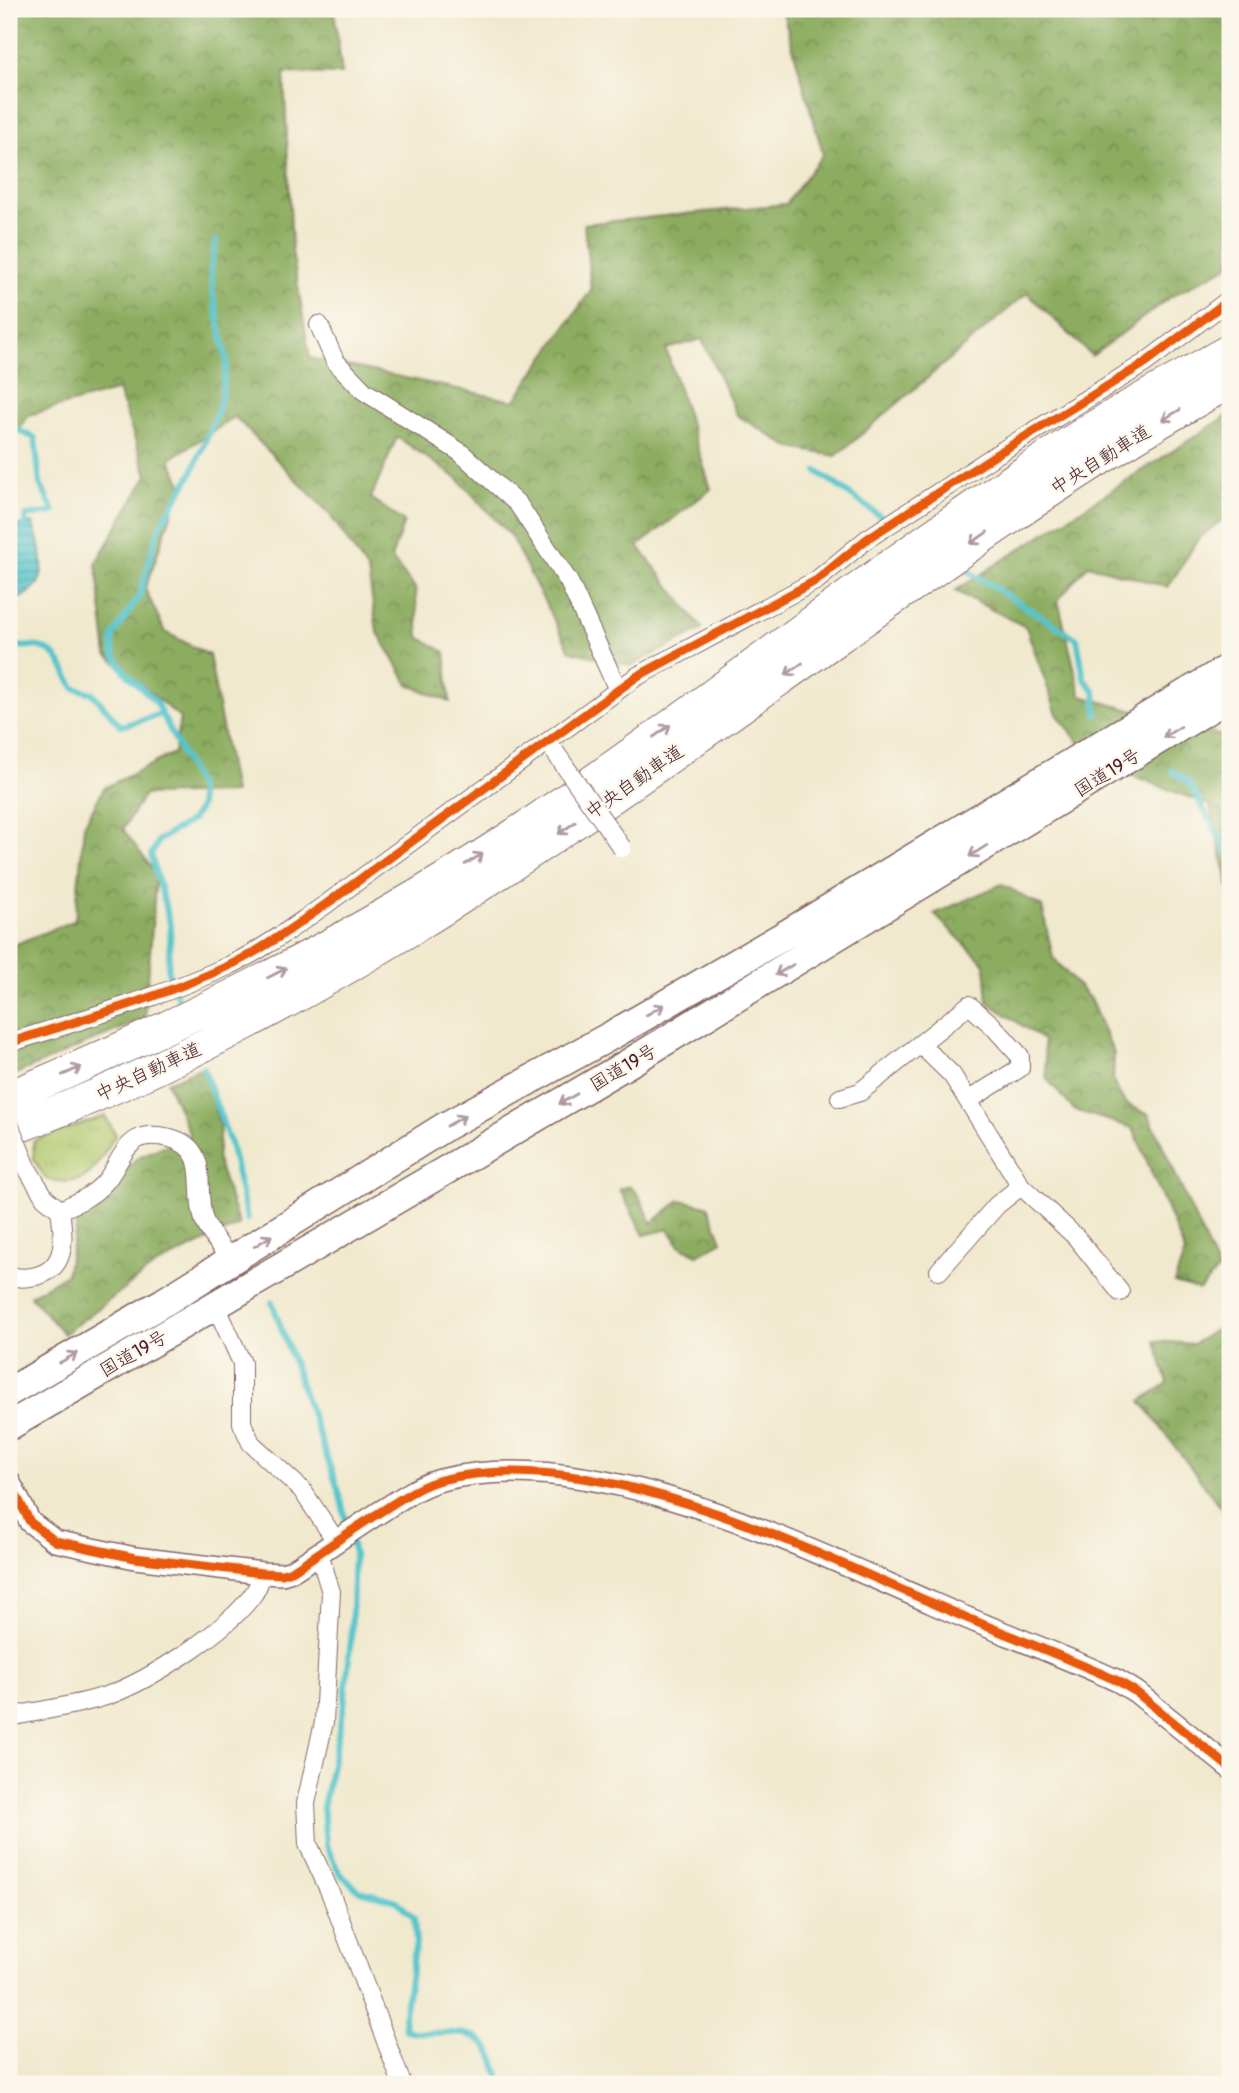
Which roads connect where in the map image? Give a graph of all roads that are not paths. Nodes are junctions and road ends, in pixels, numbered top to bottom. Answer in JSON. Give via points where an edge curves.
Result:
{"nodes":[{"id":1,"x":1230,"y":299,"type":"edge"},
{"id":2,"x":319,"y":325,"type":"dead end"},
{"id":3,"x":1230,"y":350,"type":"edge"},
{"id":4,"x":1230,"y":382,"type":"edge"},
{"id":5,"x":1225,"y":676,"type":"edge"},
{"id":6,"x":618,"y":690,"type":"junction"},
{"id":7,"x":552,"y":746,"type":"junction"},
{"id":8,"x":622,"y":848,"type":"dead end"},
{"id":9,"x":9,"y":1043,"type":"edge"},
{"id":10,"x":920,"y":1044,"type":"junction"},
{"id":11,"x":9,"y":1097,"type":"edge"},
{"id":12,"x":840,"y":1098,"type":"dead end"},
{"id":13,"x":969,"y":1100,"type":"junction"},
{"id":14,"x":9,"y":1124,"type":"edge"},
{"id":15,"x":9,"y":1130,"type":"edge"},
{"id":16,"x":1021,"y":1186,"type":"junction"},
{"id":17,"x":60,"y":1210,"type":"junction"},
{"id":18,"x":231,"y":1260,"type":"junction"},
{"id":19,"x":939,"y":1271,"type":"dead end"},
{"id":20,"x":9,"y":1276,"type":"edge"},
{"id":21,"x":1121,"y":1292,"type":"dead end"},
{"id":22,"x":216,"y":1306,"type":"junction"},
{"id":23,"x":9,"y":1392,"type":"edge"},
{"id":24,"x":9,"y":1426,"type":"edge"},
{"id":25,"x":9,"y":1481,"type":"edge"},
{"id":26,"x":331,"y":1545,"type":"junction"},
{"id":27,"x":262,"y":1573,"type":"junction"},
{"id":28,"x":9,"y":1717,"type":"edge"},
{"id":29,"x":1230,"y":1768,"type":"edge"},
{"id":30,"x":402,"y":2084,"type":"edge"}],
"edges":[{"from":1,"to":6,"type":"street","via":[[1145,363],[867,539],[817,580]]},
{"from":2,"to":6,"type":"street","via":[[335,361],[364,391],[460,452],[518,504],[569,582]]},
{"from":11,"to":3,"type":"highway","name":"中央自動車道","one_way":true,"via":[[121,1050],[249,988],[422,891],[513,835],[1087,432]]},
{"from":4,"to":15,"type":"highway","name":"中央自動車道","one_way":true,"via":[[1101,456],[1002,522],[498,875],[233,1030]]},
{"from":18,"to":5,"type":"highway","name":"国道19号","one_way":true,"via":[[446,1126],[612,1035],[1039,780]]},
{"from":5,"to":22,"type":"highway","name":"国道19号","one_way":true,"via":[[783,971]]},
{"from":6,"to":7,"type":"street"},
{"from":7,"to":8,"type":"street","bridge":true},
{"from":7,"to":9,"type":"street","via":[[326,905],[228,967]]},
{"from":10,"to":12,"type":"street","via":[[860,1092]]},
{"from":10,"to":13,"type":"street","via":[[952,1075]]},
{"from":10,"to":13,"type":"street","via":[[969,1005],[1020,1056],[1020,1068]]},
{"from":13,"to":16,"type":"street"},
{"from":14,"to":17,"type":"street","bridge":true,"via":[[28,1170],[45,1198]]},
{"from":16,"to":19,"type":"street","via":[[967,1236]]},
{"from":16,"to":21,"type":"street","via":[[1076,1237]]},
{"from":17,"to":18,"type":"street","via":[[105,1183],[138,1139],[170,1138],[183,1142],[197,1159],[205,1222]]},
{"from":17,"to":20,"type":"street","via":[[64,1241],[55,1265],[31,1277]]},
{"from":23,"to":18,"type":"highway","name":"国道19号","one_way":true},
{"from":22,"to":24,"type":"highway","name":"国道19号"},
{"from":22,"to":26,"type":"street","via":[[242,1363],[242,1423],[251,1443],[302,1490]]},
{"from":25,"to":27,"type":"street","via":[[30,1522],[55,1541],[135,1558]]},
{"from":26,"to":27,"type":"street","via":[[292,1571]]},
{"from":26,"to":29,"type":"street","via":[[410,1494],[437,1481],[476,1473],[545,1474],[673,1497],[808,1549],[1118,1681]]},
{"from":26,"to":30,"type":"street","via":[[324,1722],[306,1803],[308,1844]]},
{"from":27,"to":28,"type":"street","via":[[254,1593],[236,1614],[155,1672],[109,1695]]}]}
